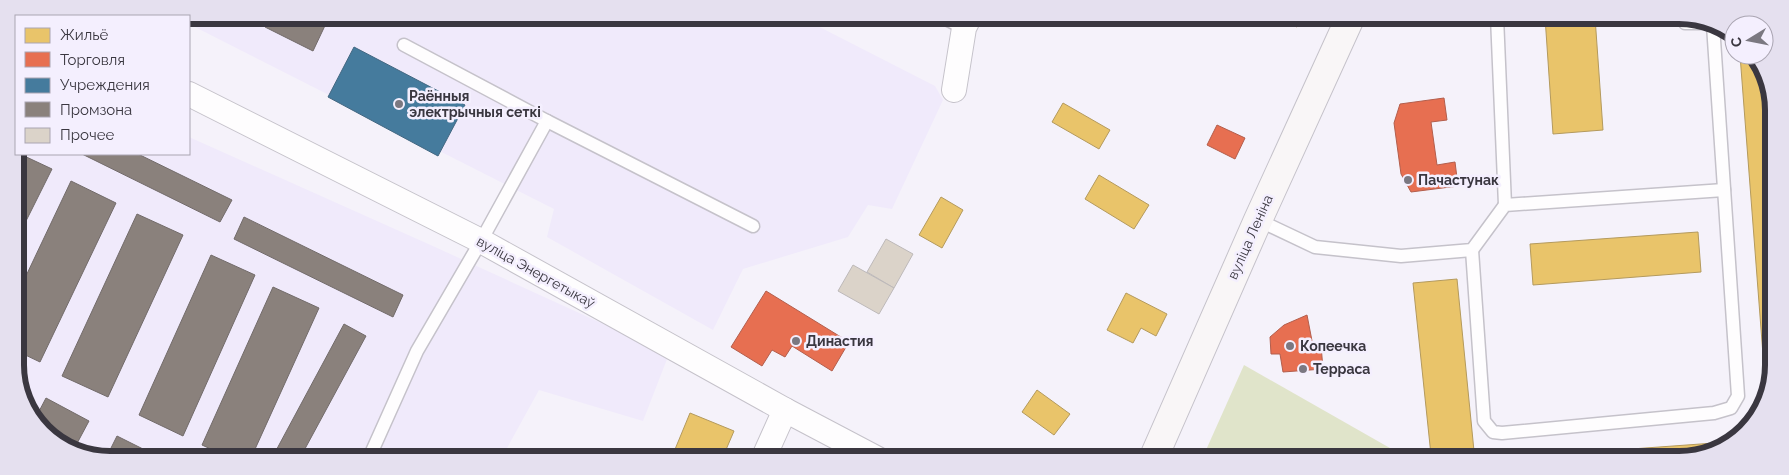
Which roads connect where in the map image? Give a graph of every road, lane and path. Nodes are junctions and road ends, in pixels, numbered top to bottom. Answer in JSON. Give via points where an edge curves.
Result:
{"nodes":[{"id":1,"x":967,"y":24,"type":"edge"},
{"id":2,"x":1346,"y":24,"type":"edge"},
{"id":3,"x":1497,"y":24,"type":"edge"},
{"id":4,"x":1714,"y":31,"type":"edge"},
{"id":5,"x":404,"y":44,"type":"dead end"},
{"id":6,"x":954,"y":90,"type":"dead end"},
{"id":7,"x":190,"y":95,"type":"edge"},
{"id":8,"x":547,"y":121,"type":"junction"},
{"id":9,"x":1724,"y":190,"type":"junction"},
{"id":10,"x":1505,"y":205,"type":"junction"},
{"id":11,"x":1258,"y":220,"type":"junction"},
{"id":12,"x":753,"y":226,"type":"dead end"},
{"id":13,"x":481,"y":242,"type":"junction"},
{"id":14,"x":1472,"y":250,"type":"junction"},
{"id":15,"x":785,"y":410,"type":"junction"},
{"id":16,"x":372,"y":451,"type":"edge"},
{"id":17,"x":767,"y":451,"type":"edge"},
{"id":18,"x":863,"y":451,"type":"edge"},
{"id":19,"x":1157,"y":451,"type":"edge"}],
"edges":[{"from":1,"to":6,"type":"street"},
{"from":2,"to":11,"type":"main road","name":"вуліца Леніна"},
{"from":3,"to":10,"type":"lane"},
{"from":4,"to":9,"type":"lane"},
{"from":5,"to":8,"type":"lane"},
{"from":7,"to":13,"type":"street","name":"вуліца Энергетыкаў"},
{"from":8,"to":12,"type":"lane"},
{"from":8,"to":13,"type":"lane"},
{"from":9,"to":10,"type":"lane"},
{"from":9,"to":14,"type":"lane","via":[[1738,396],[1732,408],[1714,413],[1493,432],[1484,420]]},
{"from":10,"to":14,"type":"lane"},
{"from":11,"to":14,"type":"lane","via":[[1315,247],[1401,256]]},
{"from":11,"to":19,"type":"main road","name":"вуліца Леніна"},
{"from":13,"to":15,"type":"street","name":"вуліца Энергетыкаў"},
{"from":13,"to":16,"type":"lane","via":[[417,351]]},
{"from":15,"to":17,"type":"street"},
{"from":15,"to":18,"type":"street","name":"вуліца Энергетыкаў"}]}
